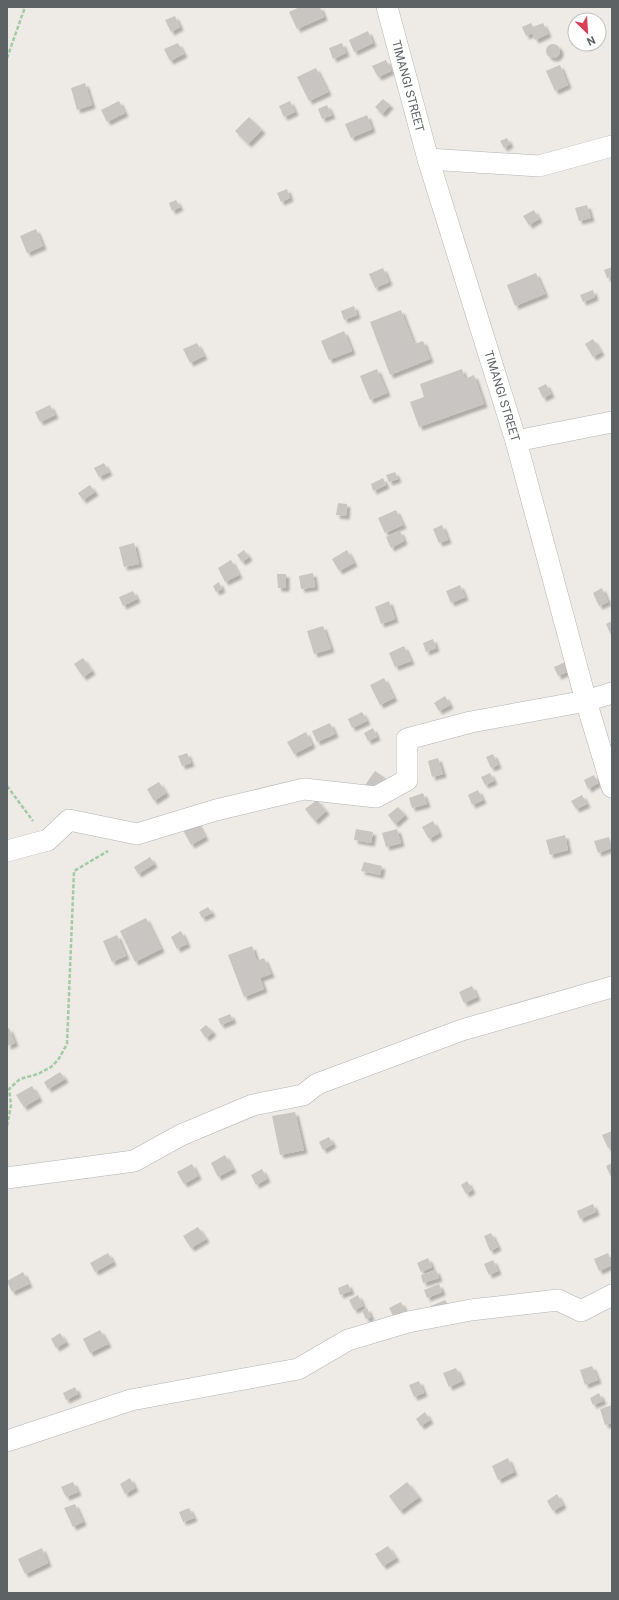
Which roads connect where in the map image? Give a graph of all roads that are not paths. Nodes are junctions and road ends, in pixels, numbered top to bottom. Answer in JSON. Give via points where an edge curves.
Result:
{"nodes":[{"id":1,"x":387,"y":7,"type":"edge"},
{"id":2,"x":612,"y":146,"type":"edge"},
{"id":3,"x":428,"y":159,"type":"junction"},
{"id":4,"x":612,"y":422,"type":"edge"},
{"id":5,"x":516,"y":441,"type":"junction"},
{"id":6,"x":612,"y":693,"type":"edge"},
{"id":7,"x":586,"y":701,"type":"junction"},
{"id":8,"x":612,"y":787,"type":"edge"},
{"id":9,"x":7,"y":851,"type":"edge"},
{"id":10,"x":612,"y":987,"type":"edge"},
{"id":11,"x":7,"y":1178,"type":"edge"},
{"id":12,"x":612,"y":1295,"type":"edge"},
{"id":13,"x":7,"y":1441,"type":"edge"}],
"edges":[{"from":1,"to":3,"type":"street","name":"TIMANGI STREET"},
{"from":2,"to":3,"type":"street","via":[[539,166]]},
{"from":3,"to":5,"type":"street","name":"TIMANGI STREET"},
{"from":4,"to":5,"type":"street"},
{"from":5,"to":7,"type":"street","name":"TIMANGI STREET"},
{"from":6,"to":7,"type":"street"},
{"from":7,"to":8,"type":"street","name":"TIMANGI STREET"},
{"from":7,"to":9,"type":"street","via":[[471,722],[407,739],[407,780],[376,797],[304,789],[216,810],[138,834],[69,820],[48,840]]},
{"from":10,"to":11,"type":"street","via":[[462,1030],[317,1084],[304,1095],[253,1105],[181,1135],[134,1161]]},
{"from":12,"to":13,"type":"street","via":[[581,1311],[558,1300],[471,1310],[408,1322],[348,1340],[298,1369],[131,1400]]}]}
